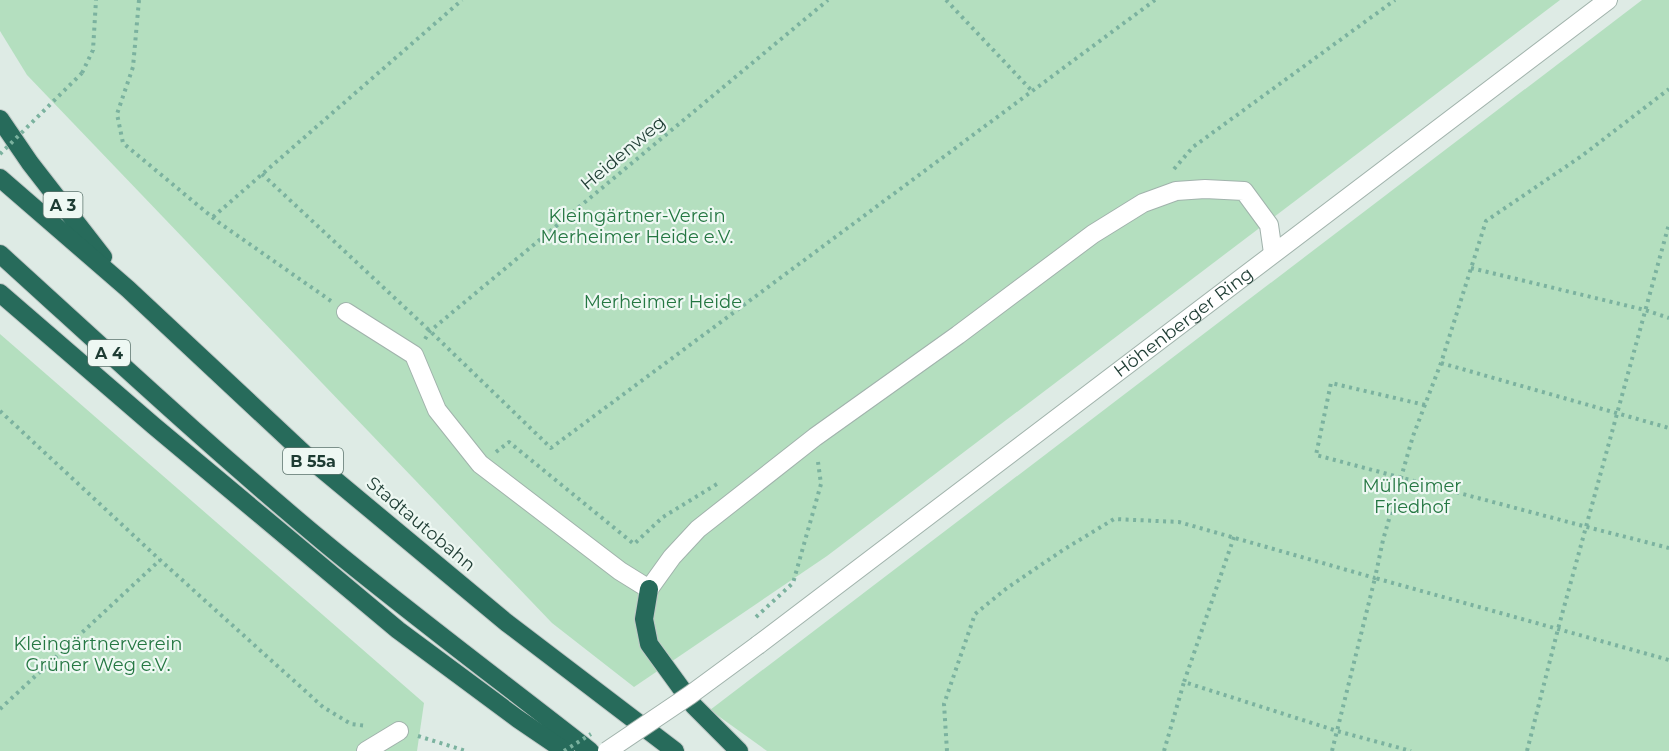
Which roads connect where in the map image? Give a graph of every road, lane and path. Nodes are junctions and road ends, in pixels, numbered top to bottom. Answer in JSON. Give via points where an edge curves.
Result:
{"nodes":[{"id":1,"x":96,"y":0,"type":"edge"},
{"id":2,"x":139,"y":0,"type":"edge"},
{"id":3,"x":462,"y":0,"type":"edge"},
{"id":4,"x":828,"y":0,"type":"edge"},
{"id":5,"x":946,"y":0,"type":"edge"},
{"id":6,"x":1155,"y":0,"type":"edge"},
{"id":7,"x":1395,"y":0,"type":"edge"},
{"id":8,"x":1608,"y":0,"type":"edge"},
{"id":9,"x":1669,"y":90,"type":"edge"},
{"id":10,"x":1032,"y":91,"type":"junction"},
{"id":11,"x":0,"y":119,"type":"edge"},
{"id":12,"x":0,"y":154,"type":"edge"},
{"id":13,"x":1172,"y":171,"type":"dead end"},
{"id":14,"x":262,"y":174,"type":"junction"},
{"id":15,"x":0,"y":178,"type":"edge"},
{"id":16,"x":213,"y":217,"type":"junction"},
{"id":17,"x":1669,"y":224,"type":"edge"},
{"id":18,"x":0,"y":254,"type":"edge"},
{"id":19,"x":1273,"y":254,"type":"junction"},
{"id":20,"x":1471,"y":268,"type":"junction"},
{"id":21,"x":128,"y":289,"type":"junction"},
{"id":22,"x":0,"y":293,"type":"edge"},
{"id":23,"x":1645,"y":310,"type":"junction"},
{"id":24,"x":346,"y":312,"type":"joint"},
{"id":25,"x":1669,"y":318,"type":"edge"},
{"id":26,"x":430,"y":331,"type":"junction"},
{"id":27,"x":414,"y":355,"type":"junction"},
{"id":28,"x":1441,"y":363,"type":"junction"},
{"id":29,"x":1425,"y":405,"type":"junction"},
{"id":30,"x":0,"y":411,"type":"edge"},
{"id":31,"x":1619,"y":412,"type":"junction"},
{"id":32,"x":1669,"y":428,"type":"edge"},
{"id":33,"x":815,"y":437,"type":"junction"},
{"id":34,"x":218,"y":452,"type":"joint"},
{"id":35,"x":480,"y":464,"type":"junction"},
{"id":36,"x":1401,"y":478,"type":"junction"},
{"id":37,"x":720,"y":482,"type":"dead end"},
{"id":38,"x":1587,"y":527,"type":"junction"},
{"id":39,"x":1234,"y":537,"type":"junction"},
{"id":40,"x":1669,"y":548,"type":"edge"},
{"id":41,"x":160,"y":560,"type":"junction"},
{"id":42,"x":1375,"y":578,"type":"junction"},
{"id":43,"x":649,"y":589,"type":"junction"},
{"id":44,"x":749,"y":624,"type":"dead end"},
{"id":45,"x":1558,"y":629,"type":"junction"},
{"id":46,"x":1669,"y":660,"type":"edge"},
{"id":47,"x":1184,"y":682,"type":"junction"},
{"id":48,"x":0,"y":709,"type":"edge"},
{"id":49,"x":399,"y":731,"type":"junction"},
{"id":50,"x":1337,"y":731,"type":"junction"},
{"id":51,"x":366,"y":751,"type":"edge"},
{"id":52,"x":466,"y":751,"type":"edge"},
{"id":53,"x":565,"y":751,"type":"edge"},
{"id":54,"x":590,"y":751,"type":"edge"},
{"id":55,"x":607,"y":751,"type":"edge"},
{"id":56,"x":675,"y":751,"type":"edge"},
{"id":57,"x":739,"y":751,"type":"edge"},
{"id":58,"x":947,"y":751,"type":"edge"},
{"id":59,"x":1164,"y":751,"type":"edge"},
{"id":60,"x":1332,"y":751,"type":"edge"},
{"id":61,"x":1411,"y":751,"type":"edge"},
{"id":62,"x":1527,"y":751,"type":"edge"}],
"edges":[{"from":1,"to":12,"type":"path","bridge":true,"via":[[93,50],[82,73]]},
{"from":2,"to":16,"type":"path","via":[[132,67],[117,114],[123,143]]},
{"from":3,"to":14,"type":"path"},
{"from":4,"to":26,"type":"path","name":"Heidenweg"},
{"from":5,"to":10,"type":"path"},
{"from":6,"to":10,"type":"path"},
{"from":7,"to":13,"type":"path","via":[[1193,147]]},
{"from":8,"to":19,"type":"street","name":"Höhenberger Ring"},
{"from":9,"to":20,"type":"path","via":[[1486,221]]},
{"from":10,"to":26,"type":"path","via":[[551,448]]},
{"from":11,"to":21,"type":"highway","number":"A 3"},
{"from":14,"to":16,"type":"path"},
{"from":14,"to":26,"type":"path"},
{"from":15,"to":21,"type":"highway"},
{"from":16,"to":24,"type":"path"},
{"from":17,"to":23,"type":"path"},
{"from":18,"to":34,"type":"highway","number":"A 4"},
{"from":19,"to":33,"type":"street","via":[[1269,225],[1244,191],[1176,191],[1143,203],[1093,234]]},
{"from":19,"to":55,"type":"street","name":"Höhenberger Ring","bridge":true,"via":[[758,645]]},
{"from":20,"to":23,"type":"path"},
{"from":20,"to":28,"type":"path"},
{"from":21,"to":56,"type":"highway","name":"Stadtautobahn","number":"B 55a","via":[[311,460],[507,623]]},
{"from":22,"to":53,"type":"highway","via":[[398,630]]},
{"from":23,"to":25,"type":"path"},
{"from":23,"to":31,"type":"path"},
{"from":24,"to":27,"type":"street"},
{"from":26,"to":27,"type":"path","name":"Heidenweg"},
{"from":27,"to":35,"type":"street","via":[[437,410]]},
{"from":28,"to":29,"type":"path"},
{"from":28,"to":31,"type":"path"},
{"from":29,"to":36,"type":"path"},
{"from":29,"to":36,"type":"path","via":[[1331,383],[1316,455]]},
{"from":30,"to":41,"type":"path"},
{"from":31,"to":32,"type":"path"},
{"from":31,"to":38,"type":"path"},
{"from":33,"to":43,"type":"street","via":[[698,529]]},
{"from":33,"to":44,"type":"path","via":[[821,484],[793,583]]},
{"from":34,"to":54,"type":"highway","number":"B 55a","via":[[447,642]]},
{"from":35,"to":37,"type":"path","via":[[508,442],[634,544],[663,517]]},
{"from":35,"to":43,"type":"street"},
{"from":36,"to":38,"type":"path"},
{"from":36,"to":42,"type":"path"},
{"from":38,"to":40,"type":"path"},
{"from":38,"to":45,"type":"path"},
{"from":39,"to":42,"type":"path"},
{"from":39,"to":47,"type":"path"},
{"from":39,"to":58,"type":"path","via":[[1179,522],[1114,519],[1007,588],[975,614],[962,647],[944,704]]},
{"from":41,"to":48,"type":"path"},
{"from":41,"to":49,"type":"path","via":[[323,707],[351,724]]},
{"from":42,"to":45,"type":"path"},
{"from":42,"to":50,"type":"path"},
{"from":43,"to":57,"type":"highway","via":[[644,618],[649,644],[694,706]]},
{"from":45,"to":46,"type":"path"},
{"from":45,"to":62,"type":"path"},
{"from":47,"to":50,"type":"path"},
{"from":47,"to":59,"type":"path"},
{"from":49,"to":51,"type":"street"},
{"from":49,"to":52,"type":"path"},
{"from":50,"to":60,"type":"path"},
{"from":50,"to":61,"type":"path"}]}
